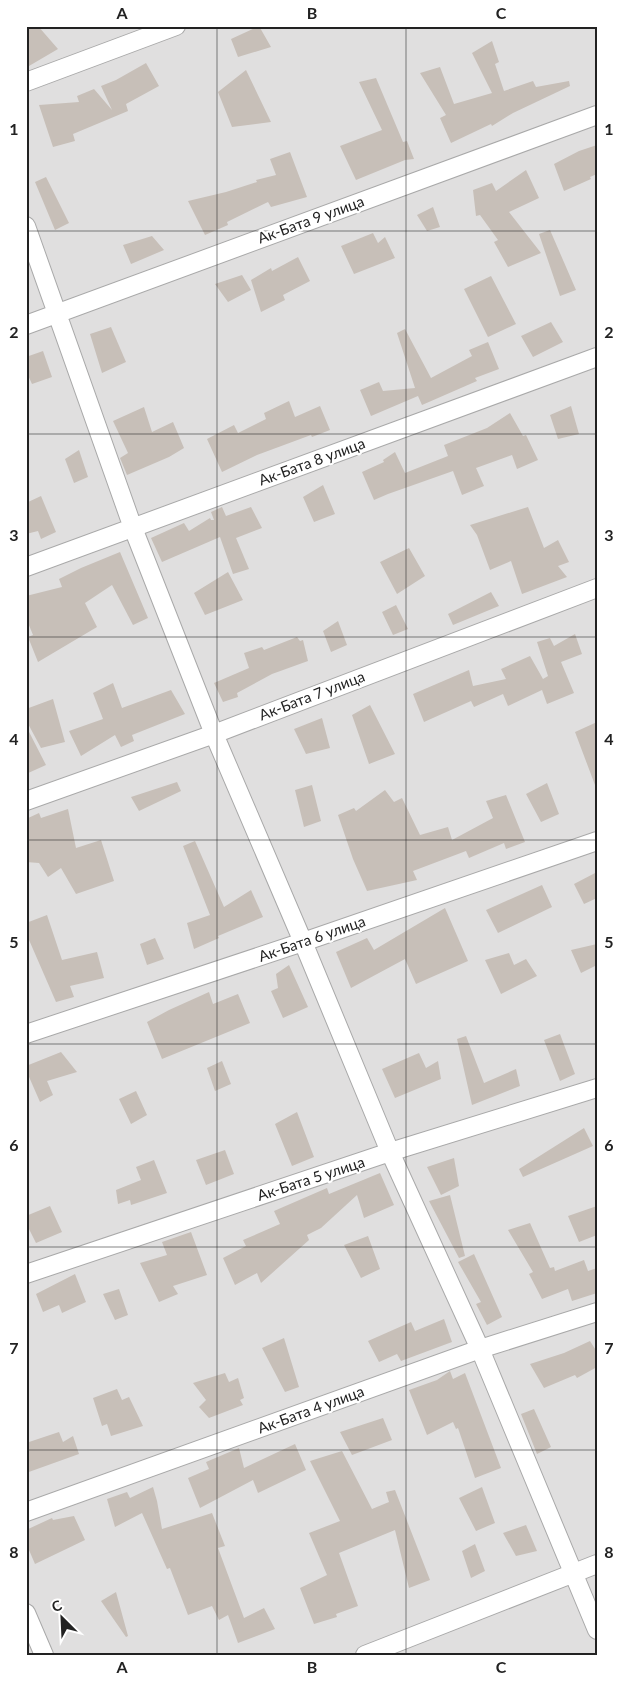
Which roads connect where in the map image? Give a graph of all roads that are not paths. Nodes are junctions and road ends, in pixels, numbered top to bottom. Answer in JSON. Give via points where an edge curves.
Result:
{"nodes":[{"id":1,"x":176,"y":26,"type":"edge"},
{"id":2,"x":26,"y":82,"type":"edge"},
{"id":3,"x":597,"y":115,"type":"edge"},
{"id":4,"x":26,"y":226,"type":"edge"},
{"id":5,"x":57,"y":313,"type":"junction"},
{"id":6,"x":26,"y":324,"type":"edge"},
{"id":7,"x":597,"y":357,"type":"edge"},
{"id":8,"x":133,"y":528,"type":"junction"},
{"id":9,"x":26,"y":567,"type":"edge"},
{"id":10,"x":597,"y":588,"type":"edge"},
{"id":11,"x":214,"y":734,"type":"junction"},
{"id":12,"x":26,"y":802,"type":"edge"},
{"id":13,"x":597,"y":841,"type":"edge"},
{"id":14,"x":303,"y":942,"type":"junction"},
{"id":15,"x":26,"y":1034,"type":"edge"},
{"id":16,"x":597,"y":1088,"type":"edge"},
{"id":17,"x":390,"y":1152,"type":"junction"},
{"id":18,"x":26,"y":1274,"type":"edge"},
{"id":19,"x":597,"y":1312,"type":"edge"},
{"id":20,"x":480,"y":1349,"type":"junction"},
{"id":21,"x":26,"y":1512,"type":"edge"},
{"id":22,"x":597,"y":1564,"type":"edge"},
{"id":23,"x":574,"y":1574,"type":"junction"},
{"id":24,"x":26,"y":1613,"type":"edge"},
{"id":25,"x":597,"y":1630,"type":"edge"},
{"id":26,"x":44,"y":1655,"type":"edge"},
{"id":27,"x":365,"y":1655,"type":"edge"}],
"edges":[{"from":1,"to":2,"type":"street"},
{"from":3,"to":5,"type":"street","name":"Ак-Бата 9 улица"},
{"from":4,"to":5,"type":"street"},
{"from":5,"to":6,"type":"street","name":"Ак-Бата 9 улица"},
{"from":5,"to":8,"type":"street"},
{"from":7,"to":8,"type":"street","name":"Ак-Бата 8 улица"},
{"from":8,"to":9,"type":"street","name":"Ак-Бата 8 улица"},
{"from":8,"to":11,"type":"street"},
{"from":10,"to":11,"type":"street","name":"Ак-Бата 7 улица"},
{"from":11,"to":12,"type":"street","name":"Ак-Бата 7 улица"},
{"from":11,"to":14,"type":"street"},
{"from":13,"to":14,"type":"street","name":"Ак-Бата 6 улица"},
{"from":14,"to":15,"type":"street","name":"Ак-Бата 6 улица"},
{"from":14,"to":17,"type":"street"},
{"from":16,"to":17,"type":"street","name":"Ак-Бата 5 улица"},
{"from":17,"to":18,"type":"street","name":"Ак-Бата 5 улица"},
{"from":17,"to":20,"type":"street"},
{"from":19,"to":20,"type":"street","name":"Ак-Бата 4 улица"},
{"from":20,"to":21,"type":"street","name":"Ак-Бата 4 улица"},
{"from":20,"to":23,"type":"street"},
{"from":22,"to":23,"type":"street"},
{"from":23,"to":25,"type":"street"},
{"from":23,"to":27,"type":"street"},
{"from":24,"to":26,"type":"street"}]}
